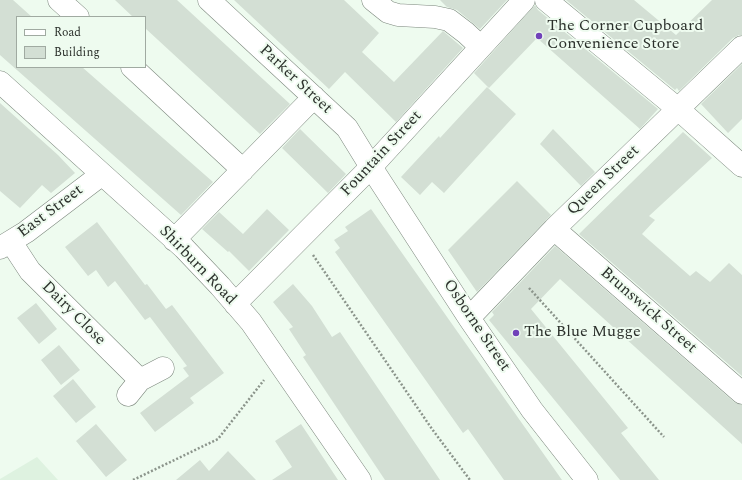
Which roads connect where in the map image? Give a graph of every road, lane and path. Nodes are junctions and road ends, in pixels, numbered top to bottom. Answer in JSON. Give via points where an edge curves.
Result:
{"nodes":[{"id":1,"x":60,"y":0,"type":"edge"},
{"id":2,"x":209,"y":0,"type":"edge"},
{"id":3,"x":373,"y":0,"type":"edge"},
{"id":4,"x":524,"y":0,"type":"edge"},
{"id":5,"x":546,"y":0,"type":"edge"},
{"id":6,"x":77,"y":16,"type":"edge"},
{"id":7,"x":481,"y":47,"type":"junction"},
{"id":8,"x":742,"y":47,"type":"edge"},
{"id":9,"x":133,"y":68,"type":"edge"},
{"id":10,"x":0,"y":82,"type":"edge"},
{"id":11,"x":314,"y":97,"type":"junction"},
{"id":12,"x":678,"y":109,"type":"junction"},
{"id":13,"x":742,"y":166,"type":"edge"},
{"id":14,"x":371,"y":168,"type":"junction"},
{"id":15,"x":243,"y":170,"type":"junction"},
{"id":16,"x":101,"y":175,"type":"junction"},
{"id":17,"x":554,"y":229,"type":"junction"},
{"id":18,"x":301,"y":238,"type":"junction"},
{"id":19,"x":174,"y":240,"type":"junction"},
{"id":20,"x":6,"y":245,"type":"edge"},
{"id":21,"x":513,"y":271,"type":"junction"},
{"id":22,"x":235,"y":304,"type":"junction"},
{"id":23,"x":469,"y":318,"type":"junction"},
{"id":24,"x":278,"y":362,"type":"junction"},
{"id":25,"x":163,"y":368,"type":"dead end"},
{"id":26,"x":742,"y":393,"type":"edge"},
{"id":27,"x":664,"y":437,"type":"dead end"},
{"id":28,"x":133,"y":480,"type":"edge"},
{"id":29,"x":360,"y":480,"type":"edge"},
{"id":30,"x":470,"y":480,"type":"edge"},
{"id":31,"x":587,"y":480,"type":"edge"}],
"edges":[{"from":1,"to":6,"type":"street"},
{"from":2,"to":11,"type":"street","name":"Parker Street"},
{"from":3,"to":7,"type":"street","via":[[388,12],[398,15],[449,20]]},
{"from":4,"to":7,"type":"street","name":"Fountain Street"},
{"from":5,"to":12,"type":"street"},
{"from":7,"to":14,"type":"street","name":"Fountain Street"},
{"from":8,"to":12,"type":"street","name":"Queen Street"},
{"from":9,"to":15,"type":"street"},
{"from":10,"to":16,"type":"street","name":"Shirburn Road"},
{"from":11,"to":14,"type":"street","name":"Parker Street","via":[[347,128]]},
{"from":11,"to":15,"type":"street"},
{"from":12,"to":13,"type":"street"},
{"from":12,"to":17,"type":"street","name":"Queen Street"},
{"from":14,"to":18,"type":"street","name":"Fountain Street"},
{"from":14,"to":23,"type":"street","name":"Osborne Street"},
{"from":15,"to":19,"type":"street"},
{"from":16,"to":19,"type":"street","name":"Shirburn Road"},
{"from":16,"to":20,"type":"street","name":"East Street"},
{"from":17,"to":21,"type":"street","name":"Queen Street"},
{"from":17,"to":26,"type":"street","name":"Brunswick Street"},
{"from":18,"to":22,"type":"street","name":"Fountain Street"},
{"from":18,"to":30,"type":"path","via":[[432,430]]},
{"from":19,"to":22,"type":"street","name":"Shirburn Road"},
{"from":20,"to":25,"type":"street","name":"Dairy Close","via":[[134,388]]},
{"from":21,"to":23,"type":"street","name":"Queen Street"},
{"from":21,"to":27,"type":"path"},
{"from":22,"to":24,"type":"street","name":"Shirburn Road","via":[[251,322]]},
{"from":23,"to":31,"type":"street","name":"Osborne Street","via":[[532,410]]},
{"from":24,"to":28,"type":"path","via":[[218,439]]},
{"from":24,"to":29,"type":"street","name":"Shirburn Road"}]}
